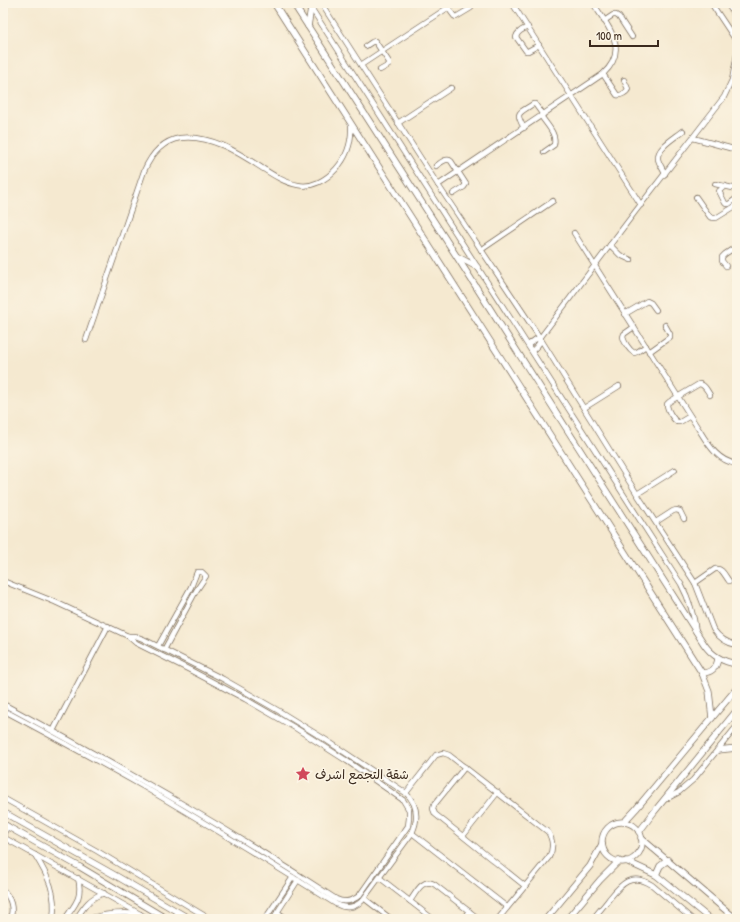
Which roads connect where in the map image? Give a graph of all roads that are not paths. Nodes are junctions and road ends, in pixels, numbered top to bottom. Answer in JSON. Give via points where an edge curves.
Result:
{"nodes":[{"id":1,"x":274,"y":3,"type":"edge"},
{"id":2,"x":293,"y":3,"type":"edge"},
{"id":3,"x":322,"y":3,"type":"edge"},
{"id":4,"x":456,"y":3,"type":"edge"},
{"id":5,"x":469,"y":3,"type":"edge"},
{"id":6,"x":512,"y":3,"type":"edge"},
{"id":7,"x":593,"y":3,"type":"edge"},
{"id":8,"x":711,"y":3,"type":"edge"},
{"id":9,"x":727,"y":3,"type":"edge"},
{"id":10,"x":310,"y":5,"type":"edge"},
{"id":11,"x":448,"y":8,"type":"junction"},
{"id":12,"x":737,"y":19,"type":"edge"},
{"id":13,"x":604,"y":21,"type":"junction"},
{"id":14,"x":308,"y":26,"type":"junction"},
{"id":15,"x":528,"y":27,"type":"junction"},
{"id":16,"x":632,"y":37,"type":"dead end"},
{"id":17,"x":737,"y":42,"type":"edge"},
{"id":18,"x":539,"y":45,"type":"junction"},
{"id":19,"x":366,"y":46,"type":"dead end"},
{"id":20,"x":382,"y":51,"type":"junction"},
{"id":21,"x":737,"y":54,"type":"edge"},
{"id":22,"x":361,"y":65,"type":"junction"},
{"id":23,"x":380,"y":70,"type":"dead end"},
{"id":24,"x":604,"y":74,"type":"junction"},
{"id":25,"x":624,"y":80,"type":"dead end"},
{"id":26,"x":450,"y":88,"type":"dead end"},
{"id":27,"x":572,"y":96,"type":"junction"},
{"id":28,"x":542,"y":116,"type":"junction"},
{"id":29,"x":398,"y":122,"type":"junction"},
{"id":30,"x":351,"y":125,"type":"junction"},
{"id":31,"x":524,"y":128,"type":"junction"},
{"id":32,"x":683,"y":131,"type":"dead end"},
{"id":33,"x":693,"y":138,"type":"junction"},
{"id":34,"x":737,"y":150,"type":"edge"},
{"id":35,"x":544,"y":152,"type":"dead end"},
{"id":36,"x":436,"y":166,"type":"dead end"},
{"id":37,"x":458,"y":172,"type":"junction"},
{"id":38,"x":665,"y":174,"type":"junction"},
{"id":39,"x":716,"y":184,"type":"dead end"},
{"id":40,"x":438,"y":185,"type":"junction"},
{"id":41,"x":725,"y":186,"type":"junction"},
{"id":42,"x":737,"y":189,"type":"edge"},
{"id":43,"x":453,"y":194,"type":"dead end"},
{"id":44,"x":696,"y":197,"type":"dead end"},
{"id":45,"x":737,"y":198,"type":"edge"},
{"id":46,"x":553,"y":201,"type":"dead end"},
{"id":47,"x":641,"y":205,"type":"junction"},
{"id":48,"x":737,"y":205,"type":"edge"},
{"id":49,"x":574,"y":233,"type":"dead end"},
{"id":50,"x":610,"y":245,"type":"junction"},
{"id":51,"x":737,"y":246,"type":"edge"},
{"id":52,"x":481,"y":250,"type":"junction"},
{"id":53,"x":458,"y":257,"type":"junction"},
{"id":54,"x":631,"y":260,"type":"dead end"},
{"id":55,"x":477,"y":266,"type":"junction"},
{"id":56,"x":594,"y":266,"type":"junction"},
{"id":57,"x":726,"y":266,"type":"dead end"},
{"id":58,"x":656,"y":310,"type":"dead end"},
{"id":59,"x":625,"y":314,"type":"junction"},
{"id":60,"x":664,"y":325,"type":"dead end"},
{"id":61,"x":634,"y":328,"type":"junction"},
{"id":62,"x":540,"y":338,"type":"junction"},
{"id":63,"x":86,"y":340,"type":"dead end"},
{"id":64,"x":528,"y":345,"type":"junction"},
{"id":65,"x":646,"y":346,"type":"junction"},
{"id":66,"x":532,"y":351,"type":"junction"},
{"id":67,"x":649,"y":352,"type":"junction"},
{"id":68,"x":619,"y":386,"type":"dead end"},
{"id":69,"x":710,"y":394,"type":"dead end"},
{"id":70,"x":678,"y":397,"type":"junction"},
{"id":71,"x":584,"y":408,"type":"junction"},
{"id":72,"x":690,"y":416,"type":"junction"},
{"id":73,"x":736,"y":464,"type":"edge"},
{"id":74,"x":675,"y":470,"type":"dead end"},
{"id":75,"x":737,"y":470,"type":"edge"},
{"id":76,"x":637,"y":494,"type":"junction"},
{"id":77,"x":684,"y":519,"type":"dead end"},
{"id":78,"x":656,"y":522,"type":"junction"},
{"id":79,"x":3,"y":581,"type":"edge"},
{"id":80,"x":729,"y":581,"type":"dead end"},
{"id":81,"x":695,"y":583,"type":"junction"},
{"id":82,"x":108,"y":626,"type":"junction"},
{"id":83,"x":696,"y":633,"type":"junction"},
{"id":84,"x":128,"y":636,"type":"junction"},
{"id":85,"x":737,"y":645,"type":"edge"},
{"id":86,"x":158,"y":646,"type":"junction"},
{"id":87,"x":164,"y":650,"type":"junction"},
{"id":88,"x":718,"y":658,"type":"junction"},
{"id":89,"x":193,"y":664,"type":"junction"},
{"id":90,"x":737,"y":664,"type":"edge"},
{"id":91,"x":190,"y":670,"type":"junction"},
{"id":92,"x":702,"y":672,"type":"junction"},
{"id":93,"x":737,"y":688,"type":"edge"},
{"id":94,"x":3,"y":704,"type":"edge"},
{"id":95,"x":3,"y":710,"type":"edge"},
{"id":96,"x":737,"y":710,"type":"edge"},
{"id":97,"x":279,"y":711,"type":"junction"},
{"id":98,"x":276,"y":717,"type":"junction"},
{"id":99,"x":712,"y":718,"type":"junction"},
{"id":100,"x":737,"y":726,"type":"edge"},
{"id":101,"x":53,"y":731,"type":"junction"},
{"id":102,"x":737,"y":748,"type":"edge"},
{"id":103,"x":718,"y":750,"type":"junction"},
{"id":104,"x":92,"y":755,"type":"junction"},
{"id":105,"x":465,"y":767,"type":"junction"},
{"id":106,"x":382,"y":777,"type":"junction"},
{"id":107,"x":378,"y":782,"type":"junction"},
{"id":108,"x":146,"y":785,"type":"junction"},
{"id":109,"x":498,"y":792,"type":"junction"},
{"id":110,"x":406,"y":793,"type":"junction"},
{"id":111,"x":3,"y":798,"type":"edge"},
{"id":112,"x":663,"y":801,"type":"junction"},
{"id":113,"x":3,"y":812,"type":"edge"},
{"id":114,"x":624,"y":822,"type":"junction"},
{"id":115,"x":5,"y":825,"type":"edge"},
{"id":116,"x":412,"y":833,"type":"junction"},
{"id":117,"x":3,"y":835,"type":"edge"},
{"id":118,"x":640,"y":835,"type":"junction"},
{"id":119,"x":463,"y":836,"type":"junction"},
{"id":120,"x":602,"y":844,"type":"junction"},
{"id":121,"x":34,"y":854,"type":"junction"},
{"id":122,"x":668,"y":860,"type":"junction"},
{"id":123,"x":619,"y":861,"type":"junction"},
{"id":124,"x":625,"y":861,"type":"junction"},
{"id":125,"x":656,"y":875,"type":"junction"},
{"id":126,"x":293,"y":877,"type":"junction"},
{"id":127,"x":78,"y":878,"type":"junction"},
{"id":128,"x":380,"y":878,"type":"junction"},
{"id":129,"x":300,"y":880,"type":"junction"},
{"id":130,"x":525,"y":886,"type":"junction"},
{"id":131,"x":3,"y":890,"type":"edge"},
{"id":132,"x":104,"y":893,"type":"junction"},
{"id":133,"x":365,"y":899,"type":"junction"},
{"id":134,"x":410,"y":901,"type":"junction"},
{"id":135,"x":507,"y":907,"type":"junction"},
{"id":136,"x":469,"y":911,"type":"junction"},
{"id":137,"x":277,"y":912,"type":"junction"},
{"id":138,"x":141,"y":914,"type":"junction"},
{"id":139,"x":10,"y":919,"type":"edge"},
{"id":140,"x":53,"y":919,"type":"edge"},
{"id":141,"x":65,"y":919,"type":"edge"},
{"id":142,"x":76,"y":919,"type":"edge"},
{"id":143,"x":88,"y":919,"type":"edge"},
{"id":144,"x":149,"y":919,"type":"edge"},
{"id":145,"x":167,"y":919,"type":"edge"},
{"id":146,"x":190,"y":919,"type":"edge"},
{"id":147,"x":210,"y":919,"type":"edge"},
{"id":148,"x":267,"y":919,"type":"edge"},
{"id":149,"x":273,"y":919,"type":"edge"},
{"id":150,"x":287,"y":919,"type":"edge"},
{"id":151,"x":390,"y":919,"type":"edge"},
{"id":152,"x":433,"y":919,"type":"edge"},
{"id":153,"x":463,"y":919,"type":"edge"},
{"id":154,"x":479,"y":919,"type":"edge"},
{"id":155,"x":498,"y":919,"type":"edge"},
{"id":156,"x":546,"y":919,"type":"edge"},
{"id":157,"x":567,"y":919,"type":"edge"},
{"id":158,"x":593,"y":919,"type":"edge"},
{"id":159,"x":692,"y":919,"type":"edge"},
{"id":160,"x":710,"y":919,"type":"edge"},
{"id":161,"x":736,"y":919,"type":"edge"}],
"edges":[{"from":1,"to":30,"type":"street"},
{"from":2,"to":14,"type":"street"},
{"from":3,"to":22,"type":"street"},
{"from":4,"to":11,"type":"street"},
{"from":5,"to":11,"type":"street","via":[[471,8],[456,17]]},
{"from":6,"to":15,"type":"street"},
{"from":7,"to":13,"type":"street"},
{"from":8,"to":17,"type":"street"},
{"from":9,"to":12,"type":"street"},
{"from":10,"to":14,"type":"street"},
{"from":10,"to":55,"type":"street"},
{"from":11,"to":20,"type":"street"},
{"from":13,"to":16,"type":"street","via":[[613,15],[619,16]]},
{"from":13,"to":24,"type":"street","via":[[614,38],[616,50],[614,62]]},
{"from":14,"to":53,"type":"street"},
{"from":15,"to":18,"type":"street"},
{"from":15,"to":18,"type":"street","via":[[516,34],[516,37],[526,51]]},
{"from":18,"to":27,"type":"street"},
{"from":19,"to":20,"type":"street","via":[[374,41]]},
{"from":20,"to":22,"type":"street"},
{"from":20,"to":23,"type":"street","via":[[389,63]]},
{"from":21,"to":33,"type":"street","via":[[732,80],[724,97]]},
{"from":22,"to":29,"type":"street"},
{"from":24,"to":25,"type":"street","via":[[617,96],[628,89]]},
{"from":24,"to":27,"type":"street"},
{"from":26,"to":29,"type":"street"},
{"from":27,"to":28,"type":"street"},
{"from":27,"to":47,"type":"street"},
{"from":28,"to":31,"type":"street"},
{"from":28,"to":31,"type":"street","via":[[533,104],[518,116]]},
{"from":28,"to":35,"type":"street","via":[[555,137],[554,145]]},
{"from":29,"to":40,"type":"street"},
{"from":30,"to":63,"type":"street","via":[[348,151],[341,162],[324,180],[307,186],[282,180],[209,140],[183,138],[160,147],[144,172]]},
{"from":30,"to":92,"type":"street"},
{"from":31,"to":37,"type":"street"},
{"from":32,"to":38,"type":"street","via":[[658,153],[658,160]]},
{"from":33,"to":34,"type":"street"},
{"from":33,"to":38,"type":"street"},
{"from":36,"to":37,"type":"street","via":[[448,159]]},
{"from":37,"to":40,"type":"street"},
{"from":37,"to":43,"type":"street","via":[[466,185]]},
{"from":38,"to":47,"type":"street"},
{"from":39,"to":41,"type":"street"},
{"from":40,"to":52,"type":"street"},
{"from":41,"to":42,"type":"street"},
{"from":41,"to":45,"type":"street","via":[[718,191],[725,203],[729,204]]},
{"from":44,"to":48,"type":"street","via":[[713,218]]},
{"from":46,"to":52,"type":"street"},
{"from":47,"to":50,"type":"street"},
{"from":49,"to":56,"type":"street"},
{"from":50,"to":54,"type":"street","via":[[620,255]]},
{"from":50,"to":56,"type":"street"},
{"from":51,"to":57,"type":"street","via":[[722,257]]},
{"from":52,"to":62,"type":"street"},
{"from":53,"to":55,"type":"street"},
{"from":53,"to":83,"type":"street"},
{"from":55,"to":64,"type":"street"},
{"from":56,"to":59,"type":"street"},
{"from":56,"to":62,"type":"street"},
{"from":58,"to":59,"type":"street","via":[[646,301]]},
{"from":59,"to":61,"type":"street"},
{"from":60,"to":67,"type":"street","via":[[670,337]]},
{"from":61,"to":65,"type":"street"},
{"from":61,"to":65,"type":"street","via":[[623,337],[631,352],[637,352]]},
{"from":62,"to":64,"type":"street"},
{"from":62,"to":66,"type":"street","via":[[540,343]]},
{"from":62,"to":71,"type":"street"},
{"from":64,"to":66,"type":"street"},
{"from":65,"to":67,"type":"street"},
{"from":66,"to":83,"type":"street","via":[[681,584],[690,603]]},
{"from":67,"to":70,"type":"street"},
{"from":68,"to":71,"type":"street"},
{"from":69,"to":70,"type":"street","via":[[699,384]]},
{"from":70,"to":72,"type":"street"},
{"from":70,"to":72,"type":"street","via":[[667,406],[675,420],[680,422]]},
{"from":71,"to":76,"type":"street"},
{"from":72,"to":73,"type":"street","via":[[715,453],[729,463]]},
{"from":73,"to":75,"type":"street"},
{"from":74,"to":76,"type":"street"},
{"from":76,"to":78,"type":"street"},
{"from":77,"to":78,"type":"street","via":[[680,511],[676,510]]},
{"from":78,"to":81,"type":"street"},
{"from":79,"to":82,"type":"street"},
{"from":80,"to":81,"type":"street","via":[[722,570],[716,568]]},
{"from":81,"to":85,"type":"street","via":[[716,633],[723,640]]},
{"from":82,"to":84,"type":"street"},
{"from":82,"to":101,"type":"street"},
{"from":83,"to":88,"type":"street","via":[[706,648]]},
{"from":84,"to":86,"type":"street","via":[[139,637]]},
{"from":84,"to":91,"type":"street","via":[[136,643]]},
{"from":86,"to":87,"type":"street"},
{"from":86,"to":87,"type":"street","via":[[197,572],[202,572],[206,576]]},
{"from":87,"to":89,"type":"street"},
{"from":88,"to":90,"type":"street"},
{"from":88,"to":92,"type":"street","via":[[714,668]]},
{"from":89,"to":91,"type":"street"},
{"from":89,"to":97,"type":"street"},
{"from":91,"to":98,"type":"street"},
{"from":92,"to":99,"type":"street","via":[[709,691]]},
{"from":93,"to":99,"type":"street"},
{"from":94,"to":101,"type":"street"},
{"from":95,"to":104,"type":"street"},
{"from":96,"to":112,"type":"street"},
{"from":97,"to":98,"type":"street"},
{"from":97,"to":106,"type":"street"},
{"from":98,"to":107,"type":"street"},
{"from":99,"to":114,"type":"street"},
{"from":100,"to":103,"type":"street"},
{"from":101,"to":104,"type":"street"},
{"from":102,"to":103,"type":"street"},
{"from":103,"to":112,"type":"street","via":[[697,776]]},
{"from":104,"to":108,"type":"street"},
{"from":105,"to":109,"type":"street"},
{"from":105,"to":110,"type":"street","via":[[446,753],[439,754]]},
{"from":105,"to":119,"type":"street","via":[[433,809],[436,815]]},
{"from":106,"to":107,"type":"street"},
{"from":106,"to":110,"type":"street"},
{"from":107,"to":129,"type":"street","via":[[405,803],[409,810],[409,822],[361,894],[350,901],[339,900]]},
{"from":108,"to":126,"type":"street"},
{"from":108,"to":129,"type":"street","via":[[225,830]]},
{"from":109,"to":119,"type":"street"},
{"from":109,"to":130,"type":"street","via":[[545,829],[552,840],[549,857]]},
{"from":110,"to":116,"type":"street","via":[[412,800],[417,814]]},
{"from":111,"to":147,"type":"street"},
{"from":112,"to":118,"type":"street","via":[[648,818]]},
{"from":113,"to":146,"type":"street"},
{"from":114,"to":118,"type":"street","via":[[633,825]]},
{"from":114,"to":120,"type":"street","via":[[614,823],[607,829],[602,837]]},
{"from":115,"to":117,"type":"street"},
{"from":115,"to":145,"type":"street"},
{"from":116,"to":128,"type":"street"},
{"from":116,"to":135,"type":"street"},
{"from":117,"to":121,"type":"street"},
{"from":118,"to":122,"type":"street"},
{"from":118,"to":124,"type":"street","via":[[639,851],[635,857]]},
{"from":119,"to":130,"type":"street"},
{"from":120,"to":123,"type":"street","via":[[607,855]]},
{"from":120,"to":156,"type":"street","via":[[590,866]]},
{"from":121,"to":127,"type":"street"},
{"from":121,"to":140,"type":"street","via":[[51,887]]},
{"from":122,"to":125,"type":"street","via":[[660,866]]},
{"from":122,"to":161,"type":"street"},
{"from":123,"to":124,"type":"street"},
{"from":123,"to":157,"type":"street"},
{"from":124,"to":125,"type":"street"},
{"from":125,"to":160,"type":"street"},
{"from":126,"to":129,"type":"street"},
{"from":126,"to":148,"type":"street"},
{"from":127,"to":132,"type":"street"},
{"from":127,"to":141,"type":"street","via":[[79,897]]},
{"from":128,"to":133,"type":"street"},
{"from":128,"to":134,"type":"street"},
{"from":129,"to":133,"type":"street","via":[[342,907],[353,907]]},
{"from":129,"to":137,"type":"street"},
{"from":130,"to":135,"type":"street"},
{"from":131,"to":139,"type":"street","via":[[10,899]]},
{"from":132,"to":138,"type":"street"},
{"from":132,"to":142,"type":"street","via":[[96,895],[88,902]]},
{"from":133,"to":151,"type":"street"},
{"from":134,"to":136,"type":"street","via":[[425,882],[430,882]]},
{"from":134,"to":152,"type":"street"},
{"from":135,"to":155,"type":"street"},
{"from":136,"to":153,"type":"street"},
{"from":136,"to":154,"type":"street"},
{"from":137,"to":149,"type":"street"},
{"from":137,"to":150,"type":"street"},
{"from":138,"to":143,"type":"street","via":[[111,913]]},
{"from":138,"to":144,"type":"street"},
{"from":158,"to":159,"type":"street","via":[[621,885],[638,880],[652,884]]}]}
